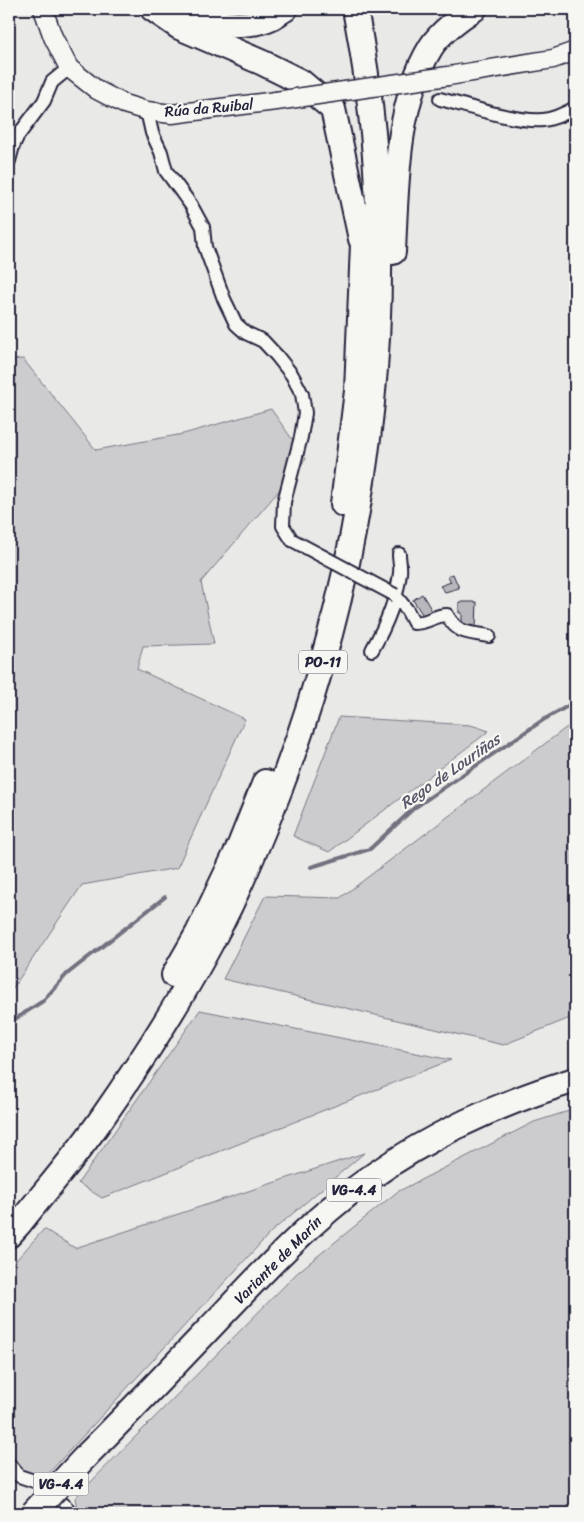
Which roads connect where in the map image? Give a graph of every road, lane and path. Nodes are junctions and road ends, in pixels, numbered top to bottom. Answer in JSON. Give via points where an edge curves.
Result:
{"nodes":[{"id":1,"x":43,"y":9,"type":"edge"},
{"id":2,"x":153,"y":9,"type":"edge"},
{"id":3,"x":184,"y":9,"type":"edge"},
{"id":4,"x":285,"y":9,"type":"edge"},
{"id":5,"x":339,"y":9,"type":"edge"},
{"id":6,"x":355,"y":9,"type":"edge"},
{"id":7,"x":474,"y":9,"type":"edge"},
{"id":8,"x":575,"y":51,"type":"edge"},
{"id":9,"x":69,"y":68,"type":"junction"},
{"id":10,"x":440,"y":99,"type":"dead end"},
{"id":11,"x":575,"y":108,"type":"edge"},
{"id":12,"x":147,"y":111,"type":"junction"},
{"id":13,"x":9,"y":161,"type":"edge"},
{"id":14,"x":363,"y":244,"type":"junction"},
{"id":15,"x":372,"y":402,"type":"junction"},
{"id":16,"x":399,"y":554,"type":"dead end"},
{"id":17,"x":395,"y":596,"type":"junction"},
{"id":18,"x":489,"y":636,"type":"dead end"},
{"id":19,"x":372,"y":650,"type":"dead end"},
{"id":20,"x":575,"y":1080,"type":"edge"},
{"id":21,"x":9,"y":1212,"type":"edge"},
{"id":22,"x":9,"y":1235,"type":"edge"},
{"id":23,"x":9,"y":1464,"type":"edge"},
{"id":24,"x":33,"y":1513,"type":"edge"},
{"id":25,"x":71,"y":1513,"type":"edge"}],
"edges":[{"from":1,"to":9,"type":"street","name":"Rúa da Ruibal","via":[[52,37]]},
{"from":2,"to":14,"type":"highway","via":[[179,27],[301,82],[333,109]]},
{"from":3,"to":4,"type":"highway","via":[[230,24],[251,23]]},
{"from":5,"to":14,"type":"highway","number":"PO-11","via":[[360,148]]},
{"from":6,"to":15,"type":"highway","number":"PO-11","via":[[372,130],[379,240],[378,322]]},
{"from":7,"to":15,"type":"highway","via":[[460,17],[432,46],[415,80],[405,118],[397,178],[388,331]]},
{"from":8,"to":12,"type":"street","name":"Rúa da Ruibal","bridge":true,"via":[[553,59],[276,101],[188,113]]},
{"from":9,"to":12,"type":"street","name":"Rúa da Ruibal","via":[[97,90]]},
{"from":9,"to":13,"type":"street","via":[[52,82],[44,101],[17,137]]},
{"from":10,"to":11,"type":"street","via":[[527,120],[544,120]]},
{"from":12,"to":17,"type":"street","bridge":true,"via":[[166,171],[203,227],[205,247],[236,324],[246,334],[263,341],[292,375],[302,394],[305,413],[284,502],[283,526],[292,540]]},
{"from":14,"to":21,"type":"highway","number":"PO-11","via":[[357,391],[342,512],[318,624],[283,736],[240,845],[198,933],[152,1015],[82,1119]]},
{"from":15,"to":22,"type":"highway","number":"PO-11","via":[[353,538],[334,625],[298,743],[255,853],[212,942],[167,1022],[99,1123]]},
{"from":16,"to":17,"type":"street","via":[[400,571]]},
{"from":17,"to":18,"type":"street","via":[[414,623],[447,616],[459,630]]},
{"from":17,"to":19,"type":"street"},
{"from":20,"to":24,"type":"highway","name":"Variante de Marín","number":"VG-4.4","bridge":true,"via":[[485,1113],[423,1144],[338,1203],[284,1250]]},
{"from":23,"to":25,"type":"street","via":[[19,1476],[37,1482]]}]}
